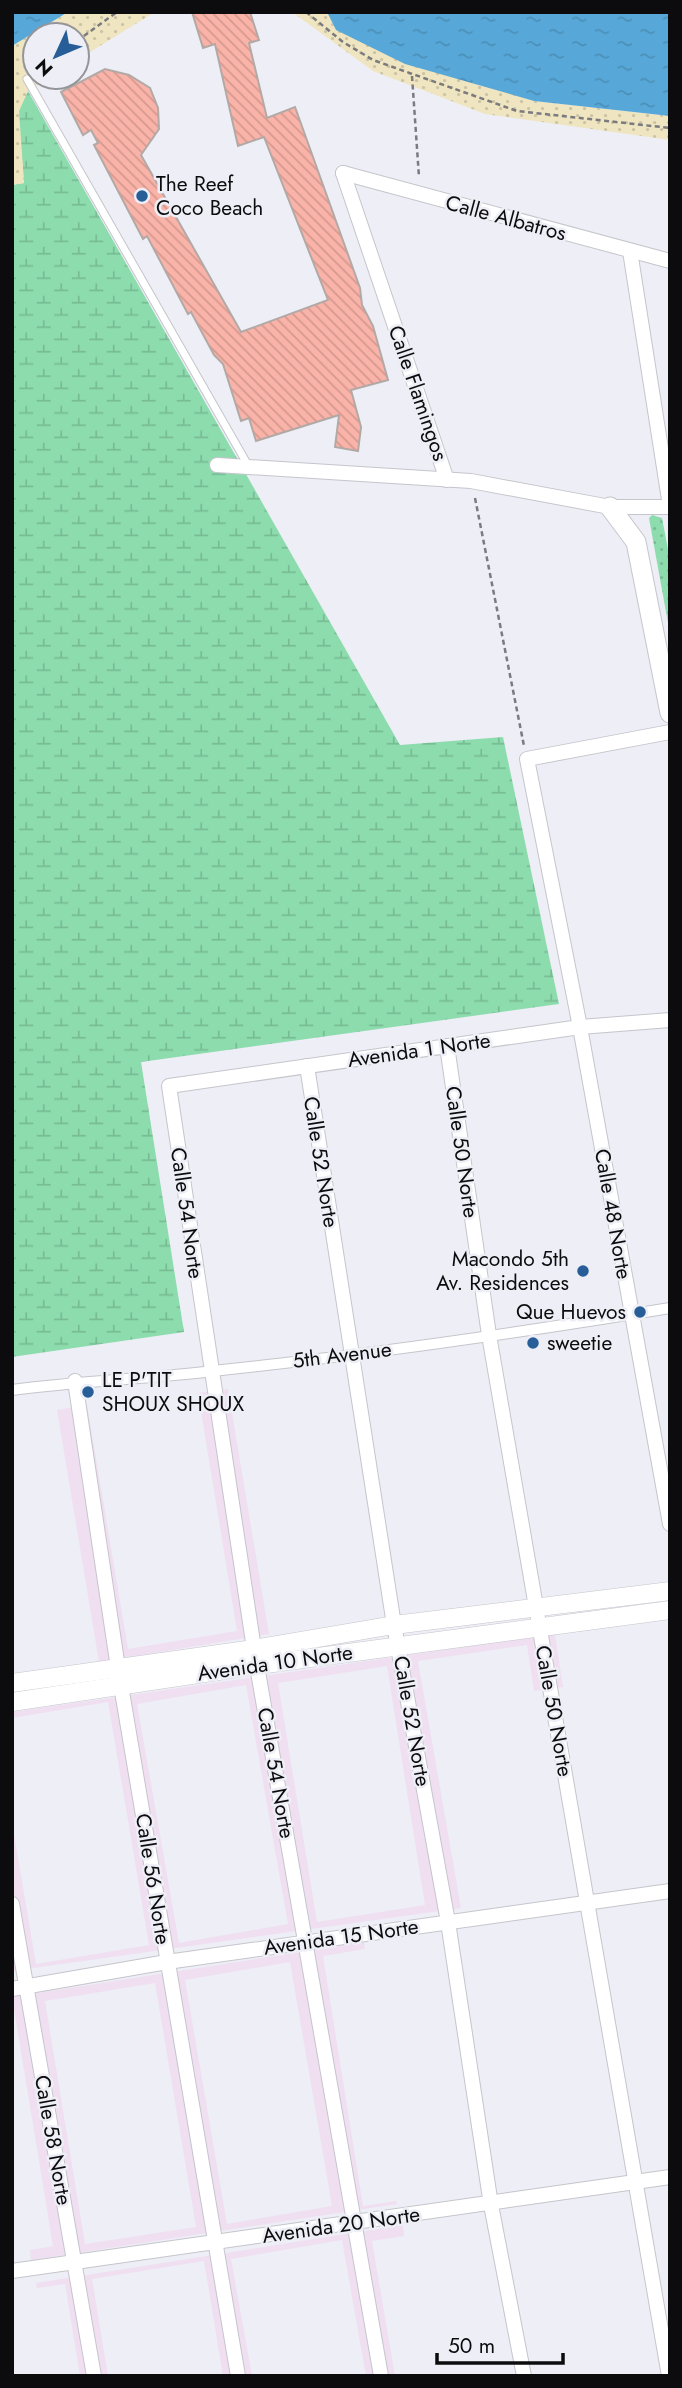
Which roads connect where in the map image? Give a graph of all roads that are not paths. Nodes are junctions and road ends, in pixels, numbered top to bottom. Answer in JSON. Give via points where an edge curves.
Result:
{"nodes":[{"id":1,"x":34,"y":91,"type":"edge"},
{"id":2,"x":343,"y":173,"type":"joint"},
{"id":3,"x":630,"y":251,"type":"junction"},
{"id":4,"x":670,"y":261,"type":"edge"},
{"id":5,"x":217,"y":465,"type":"dead end"},
{"id":6,"x":249,"y":467,"type":"junction"},
{"id":7,"x":447,"y":480,"type":"junction"},
{"id":8,"x":670,"y":506,"type":"edge"},
{"id":9,"x":610,"y":507,"type":"junction"},
{"id":10,"x":670,"y":713,"type":"edge"},
{"id":11,"x":670,"y":732,"type":"edge"},
{"id":12,"x":670,"y":1020,"type":"edge"},
{"id":13,"x":580,"y":1027,"type":"junction"},
{"id":14,"x":447,"y":1046,"type":"junction"},
{"id":15,"x":307,"y":1066,"type":"junction"},
{"id":16,"x":169,"y":1086,"type":"joint"},
{"id":17,"x":670,"y":1308,"type":"edge"},
{"id":18,"x":631,"y":1315,"type":"junction"},
{"id":19,"x":489,"y":1335,"type":"junction"},
{"id":20,"x":350,"y":1355,"type":"junction"},
{"id":21,"x":210,"y":1372,"type":"junction"},
{"id":22,"x":75,"y":1381,"type":"junction"},
{"id":23,"x":12,"y":1390,"type":"edge"},
{"id":24,"x":670,"y":1524,"type":"edge"},
{"id":25,"x":670,"y":1591,"type":"edge"},
{"id":26,"x":538,"y":1609,"type":"junction"},
{"id":27,"x":670,"y":1610,"type":"edge"},
{"id":28,"x":394,"y":1626,"type":"junction"},
{"id":29,"x":539,"y":1628,"type":"junction"},
{"id":30,"x":399,"y":1646,"type":"junction"},
{"id":31,"x":256,"y":1657,"type":"junction"},
{"id":32,"x":120,"y":1677,"type":"junction"},
{"id":33,"x":12,"y":1683,"type":"edge"},
{"id":34,"x":12,"y":1702,"type":"edge"},
{"id":35,"x":670,"y":1891,"type":"edge"},
{"id":36,"x":587,"y":1902,"type":"junction"},
{"id":37,"x":12,"y":1904,"type":"edge"},
{"id":38,"x":448,"y":1922,"type":"junction"},
{"id":39,"x":305,"y":1942,"type":"junction"},
{"id":40,"x":167,"y":1962,"type":"junction"},
{"id":41,"x":20,"y":1988,"type":"edge"},
{"id":42,"x":670,"y":2177,"type":"edge"},
{"id":43,"x":634,"y":2182,"type":"junction"},
{"id":44,"x":491,"y":2205,"type":"junction"},
{"id":45,"x":353,"y":2222,"type":"junction"},
{"id":46,"x":215,"y":2243,"type":"junction"},
{"id":47,"x":75,"y":2263,"type":"junction"},
{"id":48,"x":12,"y":2271,"type":"edge"},
{"id":49,"x":94,"y":2376,"type":"edge"},
{"id":50,"x":238,"y":2376,"type":"edge"},
{"id":51,"x":381,"y":2376,"type":"edge"},
{"id":52,"x":524,"y":2376,"type":"edge"},
{"id":53,"x":669,"y":2376,"type":"edge"}],
"edges":[{"from":1,"to":6,"type":"lane"},
{"from":2,"to":3,"type":"street","name":"Calle Albatros"},
{"from":2,"to":7,"type":"street","name":"Calle Flamingos"},
{"from":3,"to":4,"type":"street","name":"Calle Albatros"},
{"from":3,"to":8,"type":"street"},
{"from":5,"to":6,"type":"street"},
{"from":6,"to":7,"type":"street"},
{"from":7,"to":9,"type":"street","name":"Calle Flamingos"},
{"from":8,"to":9,"type":"street","name":"Calle Flamingos"},
{"from":9,"to":10,"type":"main road","via":[[636,542]]},
{"from":11,"to":13,"type":"street","name":"Calle 48 Norte","via":[[527,759]]},
{"from":12,"to":13,"type":"street","name":"Avenida 1 Norte"},
{"from":13,"to":14,"type":"street","name":"Avenida 1 Norte"},
{"from":13,"to":18,"type":"street","name":"Calle 48 Norte"},
{"from":14,"to":15,"type":"street","name":"Avenida 1 Norte"},
{"from":14,"to":19,"type":"street","name":"Calle 50 Norte"},
{"from":15,"to":16,"type":"street","name":"Avenida 1 Norte"},
{"from":15,"to":20,"type":"street","name":"Calle 52 Norte"},
{"from":16,"to":21,"type":"street","name":"Calle 54 Norte"},
{"from":17,"to":18,"type":"street","name":"5th Avenue"},
{"from":18,"to":19,"type":"street","name":"5th Avenue"},
{"from":18,"to":24,"type":"street","name":"Calle 48 Norte"},
{"from":19,"to":20,"type":"street","name":"5th Avenue"},
{"from":19,"to":26,"type":"street","name":"Calle 50 Norte"},
{"from":20,"to":21,"type":"street","name":"5th Avenue"},
{"from":20,"to":28,"type":"street","name":"Calle 52 Norte"},
{"from":21,"to":22,"type":"street","name":"5th Avenue"},
{"from":21,"to":31,"type":"street","name":"Calle 54 Norte"},
{"from":22,"to":23,"type":"street","name":"5th Avenue"},
{"from":22,"to":32,"type":"street","name":"Calle 56 Norte"},
{"from":25,"to":26,"type":"street","name":"Avenida 10 Norte"},
{"from":26,"to":28,"type":"street","name":"Avenida 10 Norte"},
{"from":26,"to":29,"type":"street","name":"Calle 50 Norte"},
{"from":27,"to":29,"type":"street","name":"Avenida 10 Norte"},
{"from":28,"to":30,"type":"street","name":"Calle 52 Norte"},
{"from":28,"to":31,"type":"street","name":"Avenida 10 Norte"},
{"from":29,"to":30,"type":"street","name":"Avenida 10 Norte"},
{"from":29,"to":36,"type":"street","name":"Calle 50 Norte"},
{"from":30,"to":31,"type":"street","name":"Avenida 10 Norte"},
{"from":30,"to":38,"type":"street","name":"Calle 52 Norte"},
{"from":31,"to":32,"type":"street","name":"Avenida 10 Norte"},
{"from":31,"to":39,"type":"street","name":"Calle 54 Norte"},
{"from":32,"to":33,"type":"street","name":"Avenida 10 Norte"},
{"from":32,"to":34,"type":"street","name":"Avenida 10 Norte"},
{"from":32,"to":40,"type":"street","name":"Calle 56 Norte"},
{"from":35,"to":36,"type":"street","name":"Avenida 15 Norte"},
{"from":36,"to":38,"type":"street","name":"Avenida 15 Norte"},
{"from":36,"to":43,"type":"street","name":"Calle 50 Norte"},
{"from":37,"to":41,"type":"street","name":"Calle 58 Norte"},
{"from":38,"to":39,"type":"street","name":"Avenida 15 Norte"},
{"from":38,"to":44,"type":"street","name":"Calle 52 Norte"},
{"from":39,"to":40,"type":"street","name":"Avenida 15 Norte"},
{"from":39,"to":45,"type":"street","name":"Calle 54 Norte"},
{"from":40,"to":41,"type":"street","name":"Avenida 15 Norte"},
{"from":40,"to":46,"type":"street","name":"Calle 56 Norte"},
{"from":41,"to":47,"type":"street","name":"Calle 58 Norte"},
{"from":42,"to":43,"type":"street","name":"Avenida 20 Norte"},
{"from":43,"to":44,"type":"street","name":"Avenida 20 Norte"},
{"from":43,"to":53,"type":"street","name":"Calle 50 Norte"},
{"from":44,"to":45,"type":"street","name":"Avenida 20 Norte"},
{"from":44,"to":52,"type":"street","name":"Calle 52 Norte"},
{"from":45,"to":46,"type":"street","name":"Avenida 20 Norte"},
{"from":45,"to":51,"type":"street","name":"Calle 54 Norte"},
{"from":46,"to":47,"type":"street","name":"Avenida 20 Norte"},
{"from":46,"to":50,"type":"street","name":"Calle 56 Norte"},
{"from":47,"to":48,"type":"street","name":"Avenida 20 Norte"},
{"from":47,"to":49,"type":"street","name":"Calle 58 Norte"}]}
